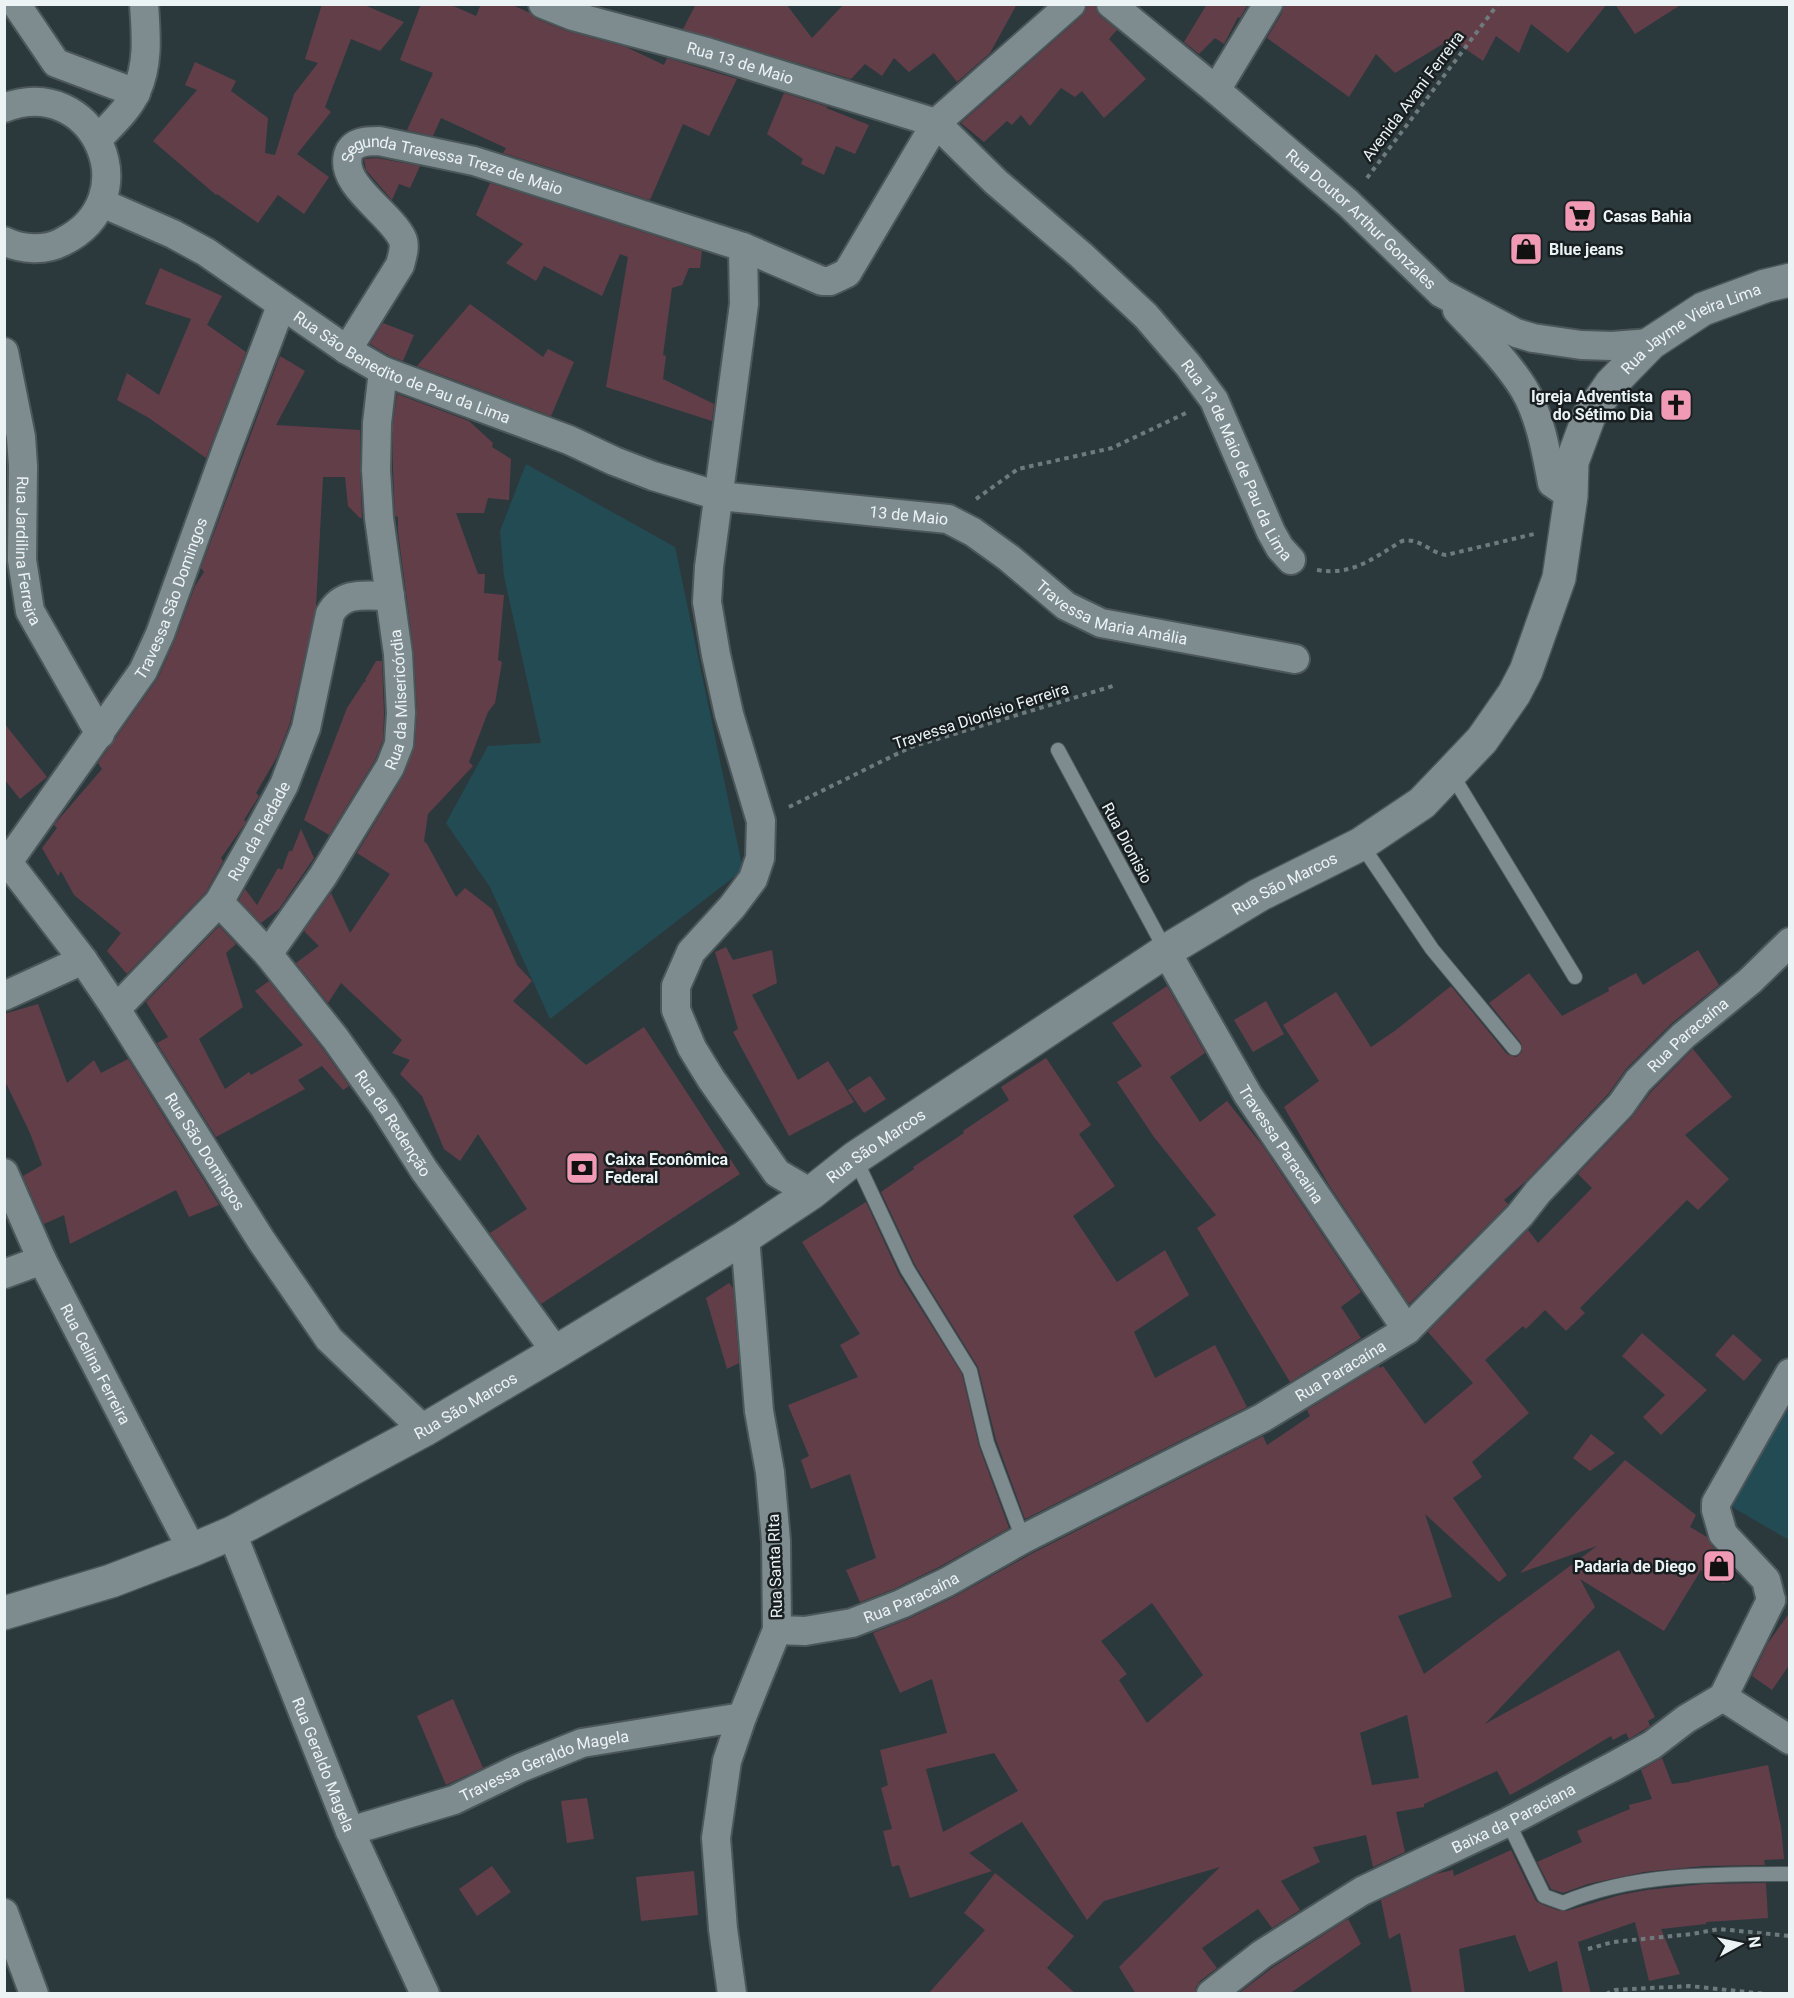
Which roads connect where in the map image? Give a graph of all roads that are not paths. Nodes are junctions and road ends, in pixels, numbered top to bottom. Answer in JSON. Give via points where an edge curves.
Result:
{"nodes":[{"id":1,"x":16,"y":4,"type":"edge"},
{"id":2,"x":144,"y":4,"type":"edge"},
{"id":3,"x":543,"y":4,"type":"edge"},
{"id":4,"x":1071,"y":4,"type":"edge"},
{"id":5,"x":1111,"y":4,"type":"edge"},
{"id":6,"x":1268,"y":4,"type":"edge"},
{"id":7,"x":1216,"y":90,"type":"junction"},
{"id":8,"x":136,"y":93,"type":"junction"},
{"id":9,"x":7,"y":102,"type":"edge"},
{"id":10,"x":936,"y":123,"type":"junction"},
{"id":11,"x":98,"y":139,"type":"junction"},
{"id":12,"x":996,"y":182,"type":"joint"},
{"id":13,"x":102,"y":203,"type":"junction"},
{"id":14,"x":743,"y":247,"type":"junction"},
{"id":15,"x":7,"y":252,"type":"edge"},
{"id":16,"x":1790,"y":280,"type":"edge"},
{"id":17,"x":1441,"y":293,"type":"junction"},
{"id":18,"x":281,"y":306,"type":"junction"},
{"id":19,"x":1651,"y":344,"type":"junction"},
{"id":20,"x":347,"y":351,"type":"junction"},
{"id":21,"x":4,"y":352,"type":"edge"},
{"id":22,"x":383,"y":371,"type":"junction"},
{"id":23,"x":719,"y":496,"type":"junction"},
{"id":24,"x":1569,"y":511,"type":"junction"},
{"id":25,"x":948,"y":519,"type":"joint"},
{"id":26,"x":1291,"y":560,"type":"road end"},
{"id":27,"x":390,"y":596,"type":"junction"},
{"id":28,"x":1295,"y":659,"type":"dead end"},
{"id":29,"x":100,"y":734,"type":"junction"},
{"id":30,"x":1058,"y":750,"type":"dead end"},
{"id":31,"x":1451,"y":773,"type":"junction"},
{"id":32,"x":1361,"y":844,"type":"junction"},
{"id":33,"x":6,"y":859,"type":"edge"},
{"id":34,"x":219,"y":902,"type":"junction"},
{"id":35,"x":1790,"y":942,"type":"edge"},
{"id":36,"x":1166,"y":951,"type":"junction"},
{"id":37,"x":268,"y":954,"type":"junction"},
{"id":38,"x":83,"y":960,"type":"junction"},
{"id":39,"x":1575,"y":977,"type":"dead end"},
{"id":40,"x":4,"y":996,"type":"edge"},
{"id":41,"x":116,"y":1009,"type":"junction"},
{"id":42,"x":1514,"y":1048,"type":"dead end"},
{"id":43,"x":855,"y":1158,"type":"junction"},
{"id":44,"x":4,"y":1173,"type":"edge"},
{"id":45,"x":811,"y":1192,"type":"junction"},
{"id":46,"x":745,"y":1237,"type":"junction"},
{"id":47,"x":42,"y":1260,"type":"junction"},
{"id":48,"x":4,"y":1274,"type":"edge"},
{"id":49,"x":1407,"y":1330,"type":"junction"},
{"id":50,"x":556,"y":1352,"type":"junction"},
{"id":51,"x":1790,"y":1373,"type":"edge"},
{"id":52,"x":424,"y":1430,"type":"junction"},
{"id":53,"x":231,"y":1533,"type":"junction"},
{"id":54,"x":1023,"y":1539,"type":"junction"},
{"id":55,"x":192,"y":1550,"type":"junction"},
{"id":56,"x":1780,"y":1605,"type":"edge"},
{"id":57,"x":4,"y":1613,"type":"edge"},
{"id":58,"x":777,"y":1630,"type":"junction"},
{"id":59,"x":1722,"y":1697,"type":"junction"},
{"id":60,"x":742,"y":1718,"type":"junction"},
{"id":61,"x":1790,"y":1740,"type":"edge"},
{"id":62,"x":1508,"y":1822,"type":"junction"},
{"id":63,"x":350,"y":1831,"type":"junction"},
{"id":64,"x":1790,"y":1874,"type":"edge"},
{"id":65,"x":4,"y":1913,"type":"edge"},
{"id":66,"x":34,"y":1994,"type":"edge"},
{"id":67,"x":425,"y":1994,"type":"edge"},
{"id":68,"x":732,"y":1994,"type":"edge"},
{"id":69,"x":1211,"y":1994,"type":"edge"}],
"edges":[{"from":1,"to":8,"type":"street","via":[[56,63]]},
{"from":2,"to":8,"type":"street","via":[[147,45]]},
{"from":3,"to":10,"type":"street","name":"Rua 13 de Maio"},
{"from":4,"to":10,"type":"street"},
{"from":5,"to":7,"type":"street","name":"Rua Doutor Arthur Gonzales"},
{"from":6,"to":7,"type":"street"},
{"from":7,"to":17,"type":"street","name":"Rua Doutor Arthur Gonzales","via":[[1348,203]]},
{"from":8,"to":11,"type":"street"},
{"from":9,"to":11,"type":"street","via":[[46,102],[66,109]]},
{"from":10,"to":12,"type":"street","name":"Rua 13 de Maio"},
{"from":10,"to":14,"type":"street","via":[[847,273],[822,281]]},
{"from":11,"to":13,"type":"street","via":[[106,159],[107,182]]},
{"from":12,"to":26,"type":"street","name":"Rua 13 de Maio de Pau da Lima","via":[[1146,316],[1188,365],[1214,400],[1271,532]]},
{"from":13,"to":15,"type":"street","via":[[75,236],[56,246]]},
{"from":13,"to":18,"type":"street","name":"Rua São Benedito de Pau da Lima","via":[[206,252]]},
{"from":14,"to":20,"type":"street","name":"Segunda Travessa Treze de Maio","via":[[474,160],[366,141],[349,151],[348,174],[403,240],[403,254]]},
{"from":14,"to":23,"type":"street","via":[[744,304]]},
{"from":16,"to":19,"type":"main road","name":"Rua Jayme Vieira Lima","via":[[1703,309]]},
{"from":17,"to":19,"type":"street","name":"Rua Doutor Arthur Gonzales","via":[[1533,338],[1581,345]]},
{"from":17,"to":24,"type":"street","via":[[1505,363],[1524,390],[1541,431],[1552,483]]},
{"from":18,"to":20,"type":"street","name":"Rua São Benedito de Pau da Lima"},
{"from":18,"to":29,"type":"street","name":"Travessa São Domingos","via":[[160,634],[143,670]]},
{"from":19,"to":24,"type":"main road","name":"Rua Jayme Vieira Lima","via":[[1611,384],[1589,416],[1572,462]]},
{"from":20,"to":22,"type":"street","name":"Rua São Benedito de Pau da Lima"},
{"from":21,"to":29,"type":"street","name":"Rua Jardilina Ferreira","via":[[21,437],[22,560],[30,611]]},
{"from":22,"to":23,"type":"street","name":"Rua São Benedito de Pau da Lima","via":[[569,440],[653,476]]},
{"from":22,"to":27,"type":"street","name":"Rua da Misericórdia","via":[[376,470]]},
{"from":23,"to":25,"type":"street","name":"13 de Maio"},
{"from":23,"to":45,"type":"street","via":[[707,602],[727,704],[761,821],[760,858],[753,879],[691,952],[675,986],[676,1010],[711,1079],[777,1173]]},
{"from":24,"to":31,"type":"main road","name":"Rua São Marcos","via":[[1559,578],[1526,671],[1482,740]]},
{"from":25,"to":28,"type":"street","name":"Travessa Maria Amália","via":[[1009,558],[1066,606],[1101,623]]},
{"from":27,"to":34,"type":"street","name":"Rua da Piedade","via":[[351,596],[335,604],[306,728],[284,785]]},
{"from":27,"to":37,"type":"street","name":"Rua da Misericórdia","via":[[401,701],[399,744],[390,767],[323,876]]},
{"from":29,"to":33,"type":"street","name":"Travessa São Domingos"},
{"from":30,"to":36,"type":"lane","name":"Rua Dionisio"},
{"from":31,"to":32,"type":"main road","name":"Rua São Marcos","via":[[1422,803]]},
{"from":31,"to":39,"type":"lane"},
{"from":32,"to":36,"type":"main road","name":"Rua São Marcos","via":[[1259,895]]},
{"from":32,"to":42,"type":"lane","via":[[1432,949]]},
{"from":33,"to":38,"type":"street","name":"Rua São Domingos"},
{"from":34,"to":37,"type":"street","name":"Rua da Redenção"},
{"from":34,"to":41,"type":"street","name":"Rua da Piedade"},
{"from":35,"to":49,"type":"street","name":"Rua Paracaína","via":[[1638,1081],[1621,1105],[1520,1215]]},
{"from":36,"to":43,"type":"main road","name":"Rua São Marcos"},
{"from":36,"to":49,"type":"street","name":"Travessa Paracaina","via":[[1248,1095]]},
{"from":37,"to":50,"type":"street","name":"Rua da Redenção","via":[[335,1038],[424,1170]]},
{"from":38,"to":40,"type":"street"},
{"from":38,"to":41,"type":"street","name":"Rua São Domingos"},
{"from":41,"to":52,"type":"street","name":"Rua São Domingos","via":[[261,1240],[329,1340]]},
{"from":43,"to":45,"type":"main road","name":"Rua São Marcos"},
{"from":43,"to":54,"type":"lane","via":[[907,1269],[970,1371],[987,1443]]},
{"from":44,"to":47,"type":"street","name":"Rua Celina Ferreira"},
{"from":45,"to":46,"type":"main road","name":"Rua São Marcos"},
{"from":46,"to":50,"type":"main road","name":"Rua São Marcos"},
{"from":46,"to":58,"type":"street","name":"Rua Santa RIta","via":[[759,1411],[776,1541]]},
{"from":47,"to":48,"type":"street"},
{"from":47,"to":55,"type":"street","name":"Rua Celina Ferreira"},
{"from":49,"to":54,"type":"street","name":"Rua Paracaína","via":[[1262,1418]]},
{"from":50,"to":52,"type":"main road","name":"Rua São Marcos"},
{"from":51,"to":56,"type":"street","via":[[1716,1503],[1723,1534],[1766,1580]]},
{"from":52,"to":53,"type":"main road","name":"Rua São Marcos"},
{"from":53,"to":55,"type":"main road","name":"Rua São Marcos"},
{"from":53,"to":63,"type":"street","name":"Rua Geraldo Magela"},
{"from":54,"to":58,"type":"street","name":"Rua Paracaína","via":[[946,1582],[852,1623],[806,1631]]},
{"from":55,"to":57,"type":"main road","name":"Rua São Marcos","via":[[111,1581]]},
{"from":56,"to":59,"type":"street"},
{"from":58,"to":60,"type":"street","name":"Rua Santa RIta"},
{"from":59,"to":61,"type":"street"},
{"from":59,"to":62,"type":"street","name":"Baixa da Paraciana","via":[[1652,1745]]},
{"from":60,"to":63,"type":"street","name":"Travessa Geraldo Magela","via":[[582,1743],[454,1800]]},
{"from":60,"to":68,"type":"street","name":"Rua Santa RIta","via":[[728,1761],[716,1838]]},
{"from":62,"to":64,"type":"lane","via":[[1544,1896],[1563,1903],[1635,1882],[1678,1876]]},
{"from":62,"to":69,"type":"street","name":"Baixa da Paraciana","via":[[1362,1891],[1263,1954]]},
{"from":63,"to":67,"type":"street","name":"Rua Geraldo Magela"},
{"from":65,"to":66,"type":"street"}]}
